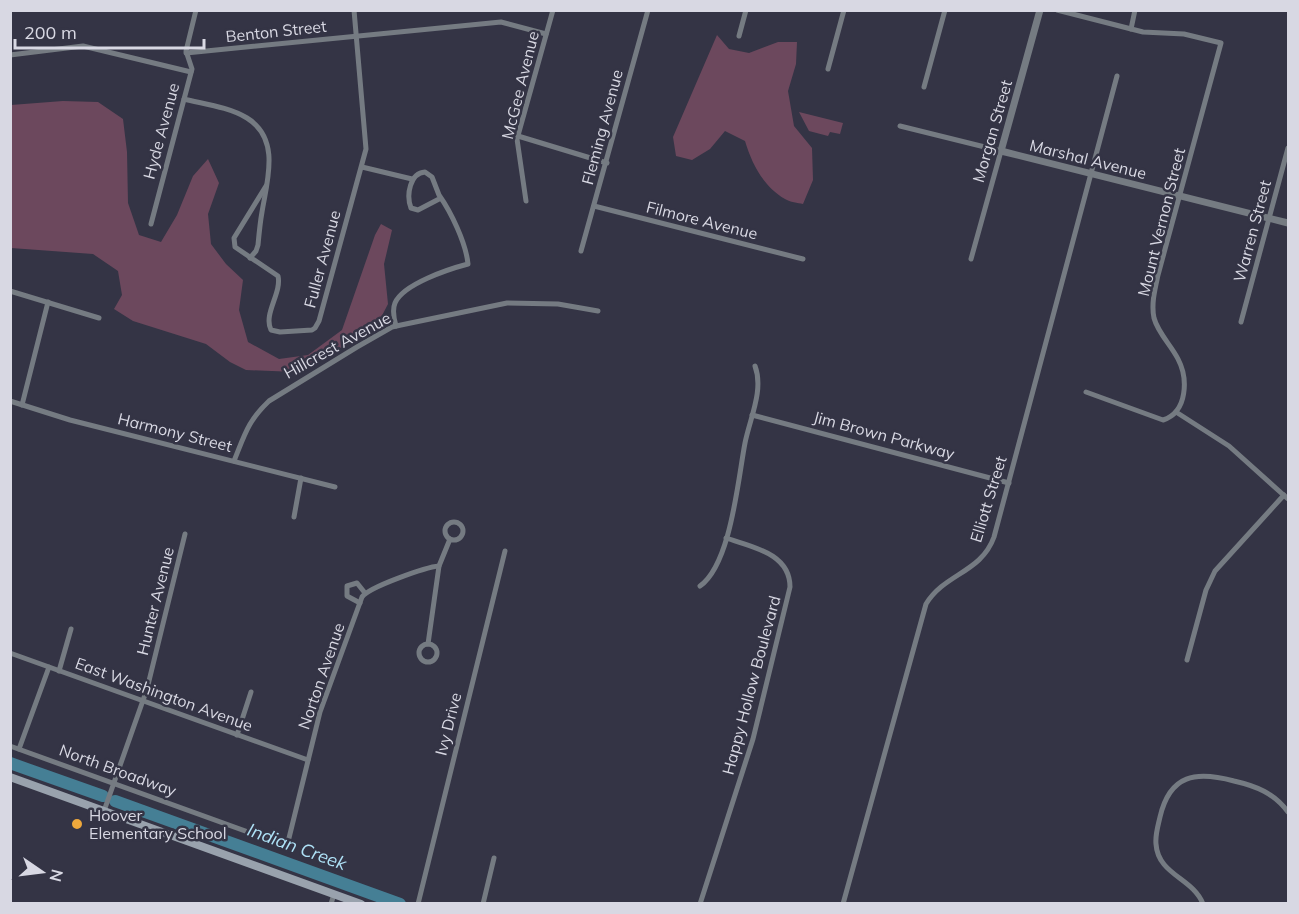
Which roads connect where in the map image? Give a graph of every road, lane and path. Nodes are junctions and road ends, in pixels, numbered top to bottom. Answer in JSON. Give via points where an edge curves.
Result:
{"nodes":[{"id":1,"x":196,"y":10,"type":"edge"},
{"id":2,"x":354,"y":10,"type":"edge"},
{"id":3,"x":553,"y":10,"type":"edge"},
{"id":4,"x":648,"y":10,"type":"edge"},
{"id":5,"x":746,"y":10,"type":"edge"},
{"id":6,"x":844,"y":10,"type":"edge"},
{"id":7,"x":945,"y":10,"type":"edge"},
{"id":8,"x":1040,"y":10,"type":"edge"},
{"id":9,"x":1057,"y":10,"type":"edge"},
{"id":10,"x":1135,"y":10,"type":"edge"},
{"id":11,"x":1131,"y":29,"type":"junction"},
{"id":12,"x":546,"y":34,"type":"junction"},
{"id":13,"x":357,"y":36,"type":"junction"},
{"id":14,"x":739,"y":36,"type":"dead end"},
{"id":15,"x":186,"y":53,"type":"junction"},
{"id":16,"x":10,"y":55,"type":"edge"},
{"id":17,"x":828,"y":69,"type":"dead end"},
{"id":18,"x":191,"y":72,"type":"junction"},
{"id":19,"x":1118,"y":76,"type":"dead end"},
{"id":20,"x":924,"y":87,"type":"dead end"},
{"id":21,"x":184,"y":99,"type":"junction"},
{"id":22,"x":900,"y":126,"type":"dead end"},
{"id":23,"x":518,"y":136,"type":"junction"},
{"id":24,"x":1288,"y":148,"type":"edge"},
{"id":25,"x":1001,"y":151,"type":"junction"},
{"id":26,"x":607,"y":163,"type":"junction"},
{"id":27,"x":362,"y":167,"type":"junction"},
{"id":28,"x":1090,"y":173,"type":"junction"},
{"id":29,"x":412,"y":179,"type":"junction"},
{"id":30,"x":266,"y":186,"type":"junction"},
{"id":31,"x":1180,"y":195,"type":"junction"},
{"id":32,"x":441,"y":198,"type":"junction"},
{"id":33,"x":526,"y":201,"type":"dead end"},
{"id":34,"x":594,"y":206,"type":"junction"},
{"id":35,"x":1269,"y":218,"type":"junction"},
{"id":36,"x":1288,"y":223,"type":"edge"},
{"id":37,"x":151,"y":224,"type":"dead end"},
{"id":38,"x":581,"y":250,"type":"dead end"},
{"id":39,"x":250,"y":258,"type":"junction"},
{"id":40,"x":803,"y":259,"type":"dead end"},
{"id":41,"x":971,"y":259,"type":"dead end"},
{"id":42,"x":10,"y":291,"type":"edge"},
{"id":43,"x":48,"y":302,"type":"junction"},
{"id":44,"x":598,"y":311,"type":"dead end"},
{"id":45,"x":99,"y":318,"type":"dead end"},
{"id":46,"x":1241,"y":322,"type":"dead end"},
{"id":47,"x":396,"y":326,"type":"junction"},
{"id":48,"x":755,"y":366,"type":"dead end"},
{"id":49,"x":1086,"y":392,"type":"dead end"},
{"id":50,"x":10,"y":401,"type":"edge"},
{"id":51,"x":22,"y":405,"type":"junction"},
{"id":52,"x":1176,"y":412,"type":"junction"},
{"id":53,"x":752,"y":415,"type":"junction"},
{"id":54,"x":234,"y":461,"type":"junction"},
{"id":55,"x":301,"y":478,"type":"junction"},
{"id":56,"x":1009,"y":483,"type":"junction"},
{"id":57,"x":335,"y":487,"type":"dead end"},
{"id":58,"x":1286,"y":497,"type":"edge"},
{"id":59,"x":294,"y":517,"type":"dead end"},
{"id":60,"x":185,"y":534,"type":"dead end"},
{"id":61,"x":450,"y":538,"type":"dead end"},
{"id":62,"x":726,"y":538,"type":"junction"},
{"id":63,"x":505,"y":551,"type":"dead end"},
{"id":64,"x":439,"y":566,"type":"junction"},
{"id":65,"x":700,"y":586,"type":"dead end"},
{"id":66,"x":365,"y":592,"type":"junction"},
{"id":67,"x":360,"y":603,"type":"junction"},
{"id":68,"x":71,"y":628,"type":"dead end"},
{"id":69,"x":428,"y":644,"type":"dead end"},
{"id":70,"x":10,"y":653,"type":"edge"},
{"id":71,"x":1187,"y":660,"type":"dead end"},
{"id":72,"x":49,"y":667,"type":"junction"},
{"id":73,"x":59,"y":671,"type":"junction"},
{"id":74,"x":251,"y":692,"type":"dead end"},
{"id":75,"x":143,"y":701,"type":"junction"},
{"id":76,"x":237,"y":735,"type":"junction"},
{"id":77,"x":10,"y":746,"type":"edge"},
{"id":78,"x":18,"y":749,"type":"junction"},
{"id":79,"x":308,"y":760,"type":"junction"},
{"id":80,"x":10,"y":777,"type":"edge"},
{"id":81,"x":114,"y":783,"type":"junction"},
{"id":82,"x":104,"y":811,"type":"junction"},
{"id":83,"x":1288,"y":812,"type":"edge"},
{"id":84,"x":284,"y":845,"type":"joint"},
{"id":85,"x":494,"y":858,"type":"dead end"},
{"id":86,"x":334,"y":894,"type":"junction"},
{"id":87,"x":331,"y":903,"type":"edge"},
{"id":88,"x":360,"y":903,"type":"edge"},
{"id":89,"x":418,"y":903,"type":"edge"},
{"id":90,"x":483,"y":903,"type":"edge"},
{"id":91,"x":700,"y":903,"type":"edge"},
{"id":92,"x":843,"y":903,"type":"edge"},
{"id":93,"x":1203,"y":903,"type":"edge"}],
"edges":[{"from":1,"to":15,"type":"street","name":"Hyde Avenue"},
{"from":2,"to":13,"type":"street","name":"Fuller Avenue"},
{"from":3,"to":12,"type":"street","name":"McGee Avenue"},
{"from":4,"to":26,"type":"street","name":"Fleming Avenue"},
{"from":5,"to":14,"type":"street"},
{"from":6,"to":17,"type":"street"},
{"from":7,"to":20,"type":"street"},
{"from":8,"to":25,"type":"street","name":"Morgan Street"},
{"from":9,"to":11,"type":"street"},
{"from":10,"to":11,"type":"street"},
{"from":11,"to":31,"type":"street","name":"Mount Vernon Street","via":[[1184,34],[1221,43]]},
{"from":12,"to":13,"type":"street","name":"Benton Street","via":[[501,22]]},
{"from":12,"to":23,"type":"street","name":"McGee Avenue"},
{"from":13,"to":15,"type":"street","name":"Benton Street"},
{"from":13,"to":27,"type":"street","name":"Fuller Avenue","via":[[367,142]]},
{"from":15,"to":18,"type":"street","name":"Hyde Avenue"},
{"from":16,"to":18,"type":"street","via":[[82,46]]},
{"from":18,"to":21,"type":"street","name":"Hyde Avenue"},
{"from":19,"to":28,"type":"street","name":"Elliott Street"},
{"from":21,"to":30,"type":"street","via":[[232,111],[255,124],[268,147]]},
{"from":21,"to":37,"type":"street","name":"Hyde Avenue"},
{"from":22,"to":25,"type":"street","name":"Marshal Avenue"},
{"from":23,"to":26,"type":"street"},
{"from":23,"to":33,"type":"street","name":"McGee Avenue"},
{"from":24,"to":35,"type":"street","name":"Warren Street"},
{"from":25,"to":28,"type":"street","name":"Marshal Avenue"},
{"from":25,"to":41,"type":"street","name":"Morgan Street"},
{"from":26,"to":34,"type":"street","name":"Fleming Avenue"},
{"from":27,"to":29,"type":"street"},
{"from":27,"to":39,"type":"street","name":"Fuller Avenue","via":[[315,328],[271,330],[269,322],[279,279]]},
{"from":28,"to":31,"type":"street","name":"Marshal Avenue"},
{"from":28,"to":56,"type":"street","name":"Elliott Street"},
{"from":29,"to":32,"type":"street","via":[[418,173],[429,173]]},
{"from":29,"to":32,"type":"street","via":[[411,208],[418,210]]},
{"from":30,"to":39,"type":"street","via":[[258,245]]},
{"from":30,"to":39,"type":"street","name":"Fuller Avenue","via":[[234,238],[235,247]]},
{"from":31,"to":35,"type":"street","name":"Marshal Avenue"},
{"from":31,"to":52,"type":"street","name":"Mount Vernon Street","via":[[1153,307],[1155,322],[1174,350],[1182,371],[1182,400]]},
{"from":32,"to":47,"type":"street","via":[[468,264],[434,276],[402,294],[394,303]]},
{"from":34,"to":38,"type":"street","name":"Fleming Avenue"},
{"from":34,"to":40,"type":"street","name":"Filmore Avenue"},
{"from":35,"to":36,"type":"street","name":"Marshal Avenue"},
{"from":35,"to":46,"type":"street","name":"Warren Street"},
{"from":42,"to":43,"type":"street"},
{"from":43,"to":45,"type":"street"},
{"from":43,"to":51,"type":"street"},
{"from":44,"to":47,"type":"street","name":"Hillcrest Avenue","via":[[558,304],[507,303]]},
{"from":47,"to":54,"type":"street","name":"Hillcrest Avenue","via":[[269,401],[254,415]]},
{"from":48,"to":53,"type":"street","via":[[759,382]]},
{"from":49,"to":52,"type":"street","via":[[1163,420]]},
{"from":50,"to":51,"type":"street","name":"Harmony Street"},
{"from":51,"to":54,"type":"street","name":"Harmony Street"},
{"from":52,"to":58,"type":"street","via":[[1229,446]]},
{"from":53,"to":56,"type":"street","name":"Jim Brown Parkway"},
{"from":53,"to":62,"type":"street"},
{"from":54,"to":55,"type":"street","name":"Harmony Street"},
{"from":55,"to":57,"type":"street","name":"Harmony Street"},
{"from":55,"to":59,"type":"street"},
{"from":56,"to":92,"type":"street","name":"Elliott Street","via":[[987,552],[975,565],[941,585],[926,604]]},
{"from":58,"to":71,"type":"street","via":[[1215,571]]},
{"from":60,"to":75,"type":"street","name":"Hunter Avenue"},
{"from":61,"to":64,"type":"street"},
{"from":62,"to":65,"type":"street","via":[[712,574]]},
{"from":62,"to":91,"type":"street","name":"Happy Hollow Boulevard","via":[[781,561],[790,587],[753,739]]},
{"from":63,"to":89,"type":"street","name":"Ivy Drive"},
{"from":64,"to":66,"type":"street","via":[[429,566]]},
{"from":64,"to":69,"type":"street"},
{"from":66,"to":67,"type":"street","name":"Norton Avenue"},
{"from":66,"to":67,"type":"street","via":[[357,583],[346,589],[349,599]]},
{"from":67,"to":79,"type":"street","name":"Norton Avenue","via":[[320,712]]},
{"from":68,"to":73,"type":"street"},
{"from":70,"to":72,"type":"street","name":"East Washington Avenue"},
{"from":72,"to":73,"type":"street","name":"East Washington Avenue"},
{"from":72,"to":78,"type":"street"},
{"from":73,"to":75,"type":"street","name":"East Washington Avenue"},
{"from":74,"to":76,"type":"street"},
{"from":75,"to":76,"type":"street","name":"East Washington Avenue"},
{"from":75,"to":81,"type":"street","name":"Hunter Avenue"},
{"from":76,"to":79,"type":"street","name":"East Washington Avenue"},
{"from":77,"to":78,"type":"street","name":"North Broadway"},
{"from":78,"to":81,"type":"street","name":"North Broadway"},
{"from":79,"to":84,"type":"street","name":"Norton Avenue"},
{"from":80,"to":82,"type":"main road"},
{"from":81,"to":82,"type":"street","name":"Hunter Avenue"},
{"from":81,"to":84,"type":"street","name":"North Broadway"},
{"from":82,"to":86,"type":"main road"},
{"from":83,"to":93,"type":"street","via":[[1261,788],[1217,777],[1193,776],[1173,787],[1159,818],[1158,854],[1168,870],[1194,888]]},
{"from":85,"to":90,"type":"street"},
{"from":86,"to":87,"type":"street"},
{"from":86,"to":88,"type":"main road"}]}
